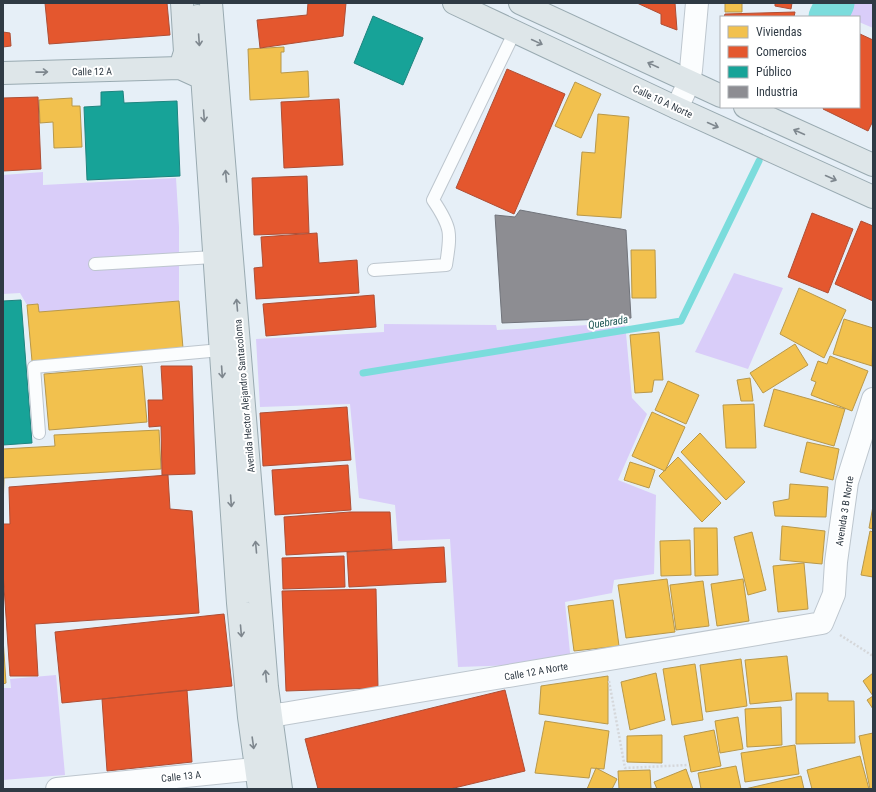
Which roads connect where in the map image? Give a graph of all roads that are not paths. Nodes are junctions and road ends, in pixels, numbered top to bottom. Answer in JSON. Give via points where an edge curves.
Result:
{"nodes":[{"id":1,"x":182,"y":3,"type":"edge"},
{"id":2,"x":197,"y":3,"type":"edge"},
{"id":3,"x":223,"y":3,"type":"edge"},
{"id":4,"x":454,"y":3,"type":"edge"},
{"id":5,"x":520,"y":3,"type":"edge"},
{"id":6,"x":698,"y":3,"type":"edge"},
{"id":7,"x":482,"y":8,"type":"edge"},
{"id":8,"x":212,"y":12,"type":"edge"},
{"id":9,"x":515,"y":31,"type":"junction"},
{"id":10,"x":180,"y":68,"type":"junction"},
{"id":11,"x":3,"y":73,"type":"edge"},
{"id":12,"x":202,"y":78,"type":"junction"},
{"id":13,"x":689,"y":82,"type":"junction"},
{"id":14,"x":720,"y":96,"type":"edge"},
{"id":15,"x":677,"y":108,"type":"junction"},
{"id":16,"x":747,"y":108,"type":"edge"},
{"id":17,"x":873,"y":165,"type":"edge"},
{"id":18,"x":873,"y":197,"type":"edge"},
{"id":19,"x":214,"y":257,"type":"junction"},
{"id":20,"x":95,"y":264,"type":"dead end"},
{"id":21,"x":374,"y":270,"type":"dead end"},
{"id":22,"x":221,"y":350,"type":"junction"},
{"id":23,"x":872,"y":408,"type":"edge"},
{"id":24,"x":39,"y":433,"type":"dead end"},
{"id":25,"x":822,"y":623,"type":"joint"},
{"id":26,"x":270,"y":715,"type":"junction"},
{"id":27,"x":249,"y":717,"type":"junction"},
{"id":28,"x":278,"y":766,"type":"junction"},
{"id":29,"x":258,"y":779,"type":"edge"},
{"id":30,"x":57,"y":789,"type":"edge"},
{"id":31,"x":282,"y":789,"type":"edge"}],
"edges":[{"from":1,"to":10,"type":"main road","via":[[185,52]]},
{"from":2,"to":12,"type":"main road","name":"Avenida Hector Alejandro Santacoloma","one_way":true},
{"from":3,"to":8,"type":"lane"},
{"from":4,"to":7,"type":"main road","name":"Calle 10 A Norte"},
{"from":13,"to":5,"type":"main road","one_way":true},
{"from":6,"to":13,"type":"street"},
{"from":7,"to":9,"type":"main road","name":"Calle 10 A Norte"},
{"from":26,"to":8,"type":"main road","name":"Avenida Hector Alejandro Santacoloma","one_way":true},
{"from":9,"to":15,"type":"main road","name":"Calle 10 A Norte","one_way":true},
{"from":9,"to":21,"type":"lane","via":[[433,200],[444,216],[451,236],[446,265]]},
{"from":11,"to":10,"type":"main road","name":"Calle 12 A","one_way":true},
{"from":10,"to":12,"type":"main road"},
{"from":12,"to":19,"type":"main road","name":"Avenida Hector Alejandro Santacoloma","one_way":true},
{"from":13,"to":14,"type":"main road"},
{"from":13,"to":15,"type":"street"},
{"from":15,"to":18,"type":"main road","name":"Calle 10 A Norte","one_way":true},
{"from":17,"to":16,"type":"main road","one_way":true},
{"from":19,"to":20,"type":"lane"},
{"from":19,"to":22,"type":"main road","name":"Avenida Hector Alejandro Santacoloma"},
{"from":22,"to":24,"type":"lane","via":[[34,367]]},
{"from":22,"to":27,"type":"main road","name":"Avenida Hector Alejandro Santacoloma","one_way":true,"via":[[238,603]]},
{"from":23,"to":25,"type":"street","name":"Avenida 3 B Norte","via":[[847,482],[834,594]]},
{"from":25,"to":26,"type":"street","name":"Calle 12 A Norte"},
{"from":26,"to":27,"type":"street","name":"Calle 12 A Norte"},
{"from":26,"to":28,"type":"main road","name":"Avenida Hector Alejandro Santacoloma"},
{"from":27,"to":29,"type":"main road","name":"Avenida Hector Alejandro Santacoloma","one_way":true},
{"from":28,"to":29,"type":"street","name":"Calle 13 A"},
{"from":28,"to":31,"type":"main road","name":"Avenida Hector Alejandro Santacoloma"},
{"from":29,"to":30,"type":"street","name":"Calle 13 A"}]}
